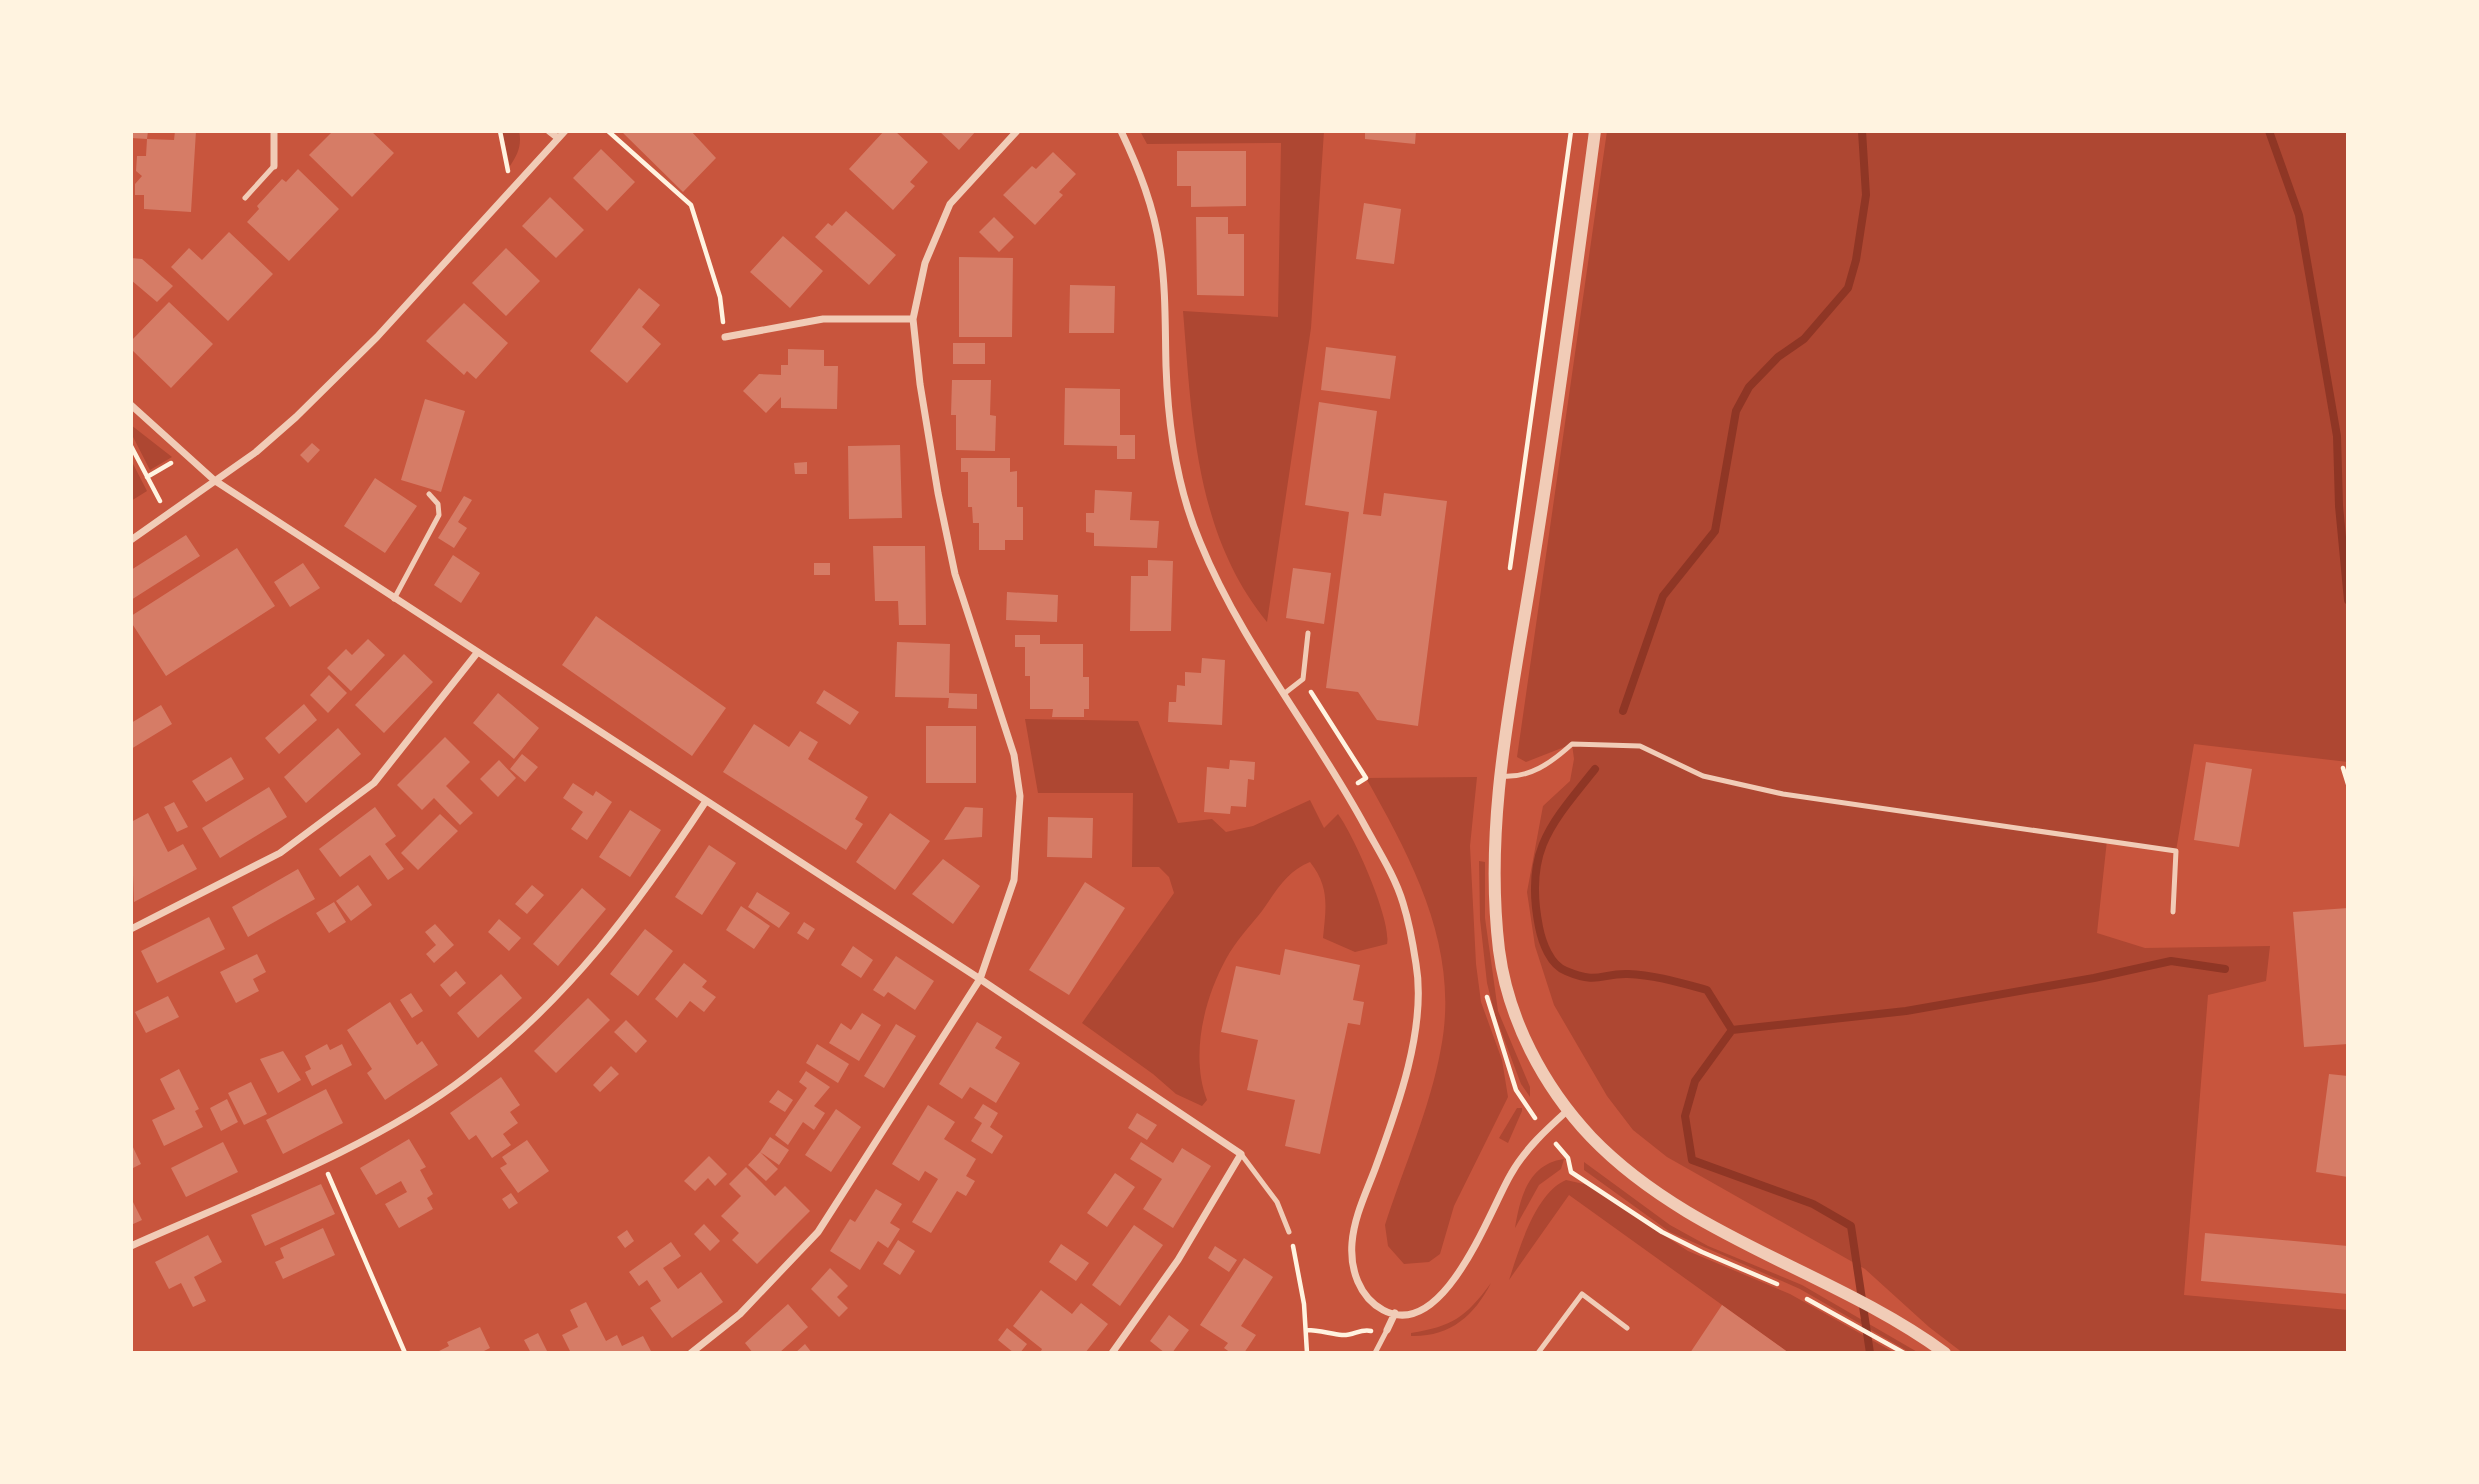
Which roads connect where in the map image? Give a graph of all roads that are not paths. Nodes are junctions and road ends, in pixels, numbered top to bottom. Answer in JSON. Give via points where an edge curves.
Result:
{"nodes":[{"id":1,"x":274,"y":131,"type":"edge"},
{"id":2,"x":549,"y":131,"type":"edge"},
{"id":3,"x":565,"y":131,"type":"edge"},
{"id":4,"x":1017,"y":131,"type":"edge"},
{"id":5,"x":1121,"y":131,"type":"edge"},
{"id":6,"x":1595,"y":131,"type":"edge"},
{"id":7,"x":558,"y":138,"type":"junction"},
{"id":8,"x":274,"y":166,"type":"joint"},
{"id":9,"x":245,"y":198,"type":"dead end"},
{"id":10,"x":913,"y":319,"type":"junction"},
{"id":11,"x":725,"y":337,"type":"road end"},
{"id":12,"x":131,"y":405,"type":"edge"},
{"id":13,"x":214,"y":480,"type":"junction"},
{"id":14,"x":429,"y":494,"type":"dead end"},
{"id":15,"x":131,"y":540,"type":"edge"},
{"id":16,"x":394,"y":599,"type":"junction"},
{"id":17,"x":1308,"y":633,"type":"dead end"},
{"id":18,"x":477,"y":653,"type":"junction"},
{"id":19,"x":1285,"y":693,"type":"junction"},
{"id":20,"x":1500,"y":776,"type":"junction"},
{"id":21,"x":706,"y":801,"type":"junction"},
{"id":22,"x":2174,"y":912,"type":"dead end"},
{"id":23,"x":131,"y":929,"type":"edge"},
{"id":24,"x":980,"y":979,"type":"junction"},
{"id":25,"x":1568,"y":1110,"type":"junction"},
{"id":26,"x":1241,"y":1154,"type":"junction"},
{"id":27,"x":1289,"y":1232,"type":"road end"},
{"id":28,"x":131,"y":1246,"type":"edge"},
{"id":29,"x":1395,"y":1313,"type":"junction"},
{"id":30,"x":1627,"y":1328,"type":"dead end"},
{"id":31,"x":1386,"y":1333,"type":"joint"},
{"id":32,"x":691,"y":1353,"type":"edge"},
{"id":33,"x":1112,"y":1353,"type":"edge"},
{"id":34,"x":1375,"y":1353,"type":"edge"},
{"id":35,"x":1538,"y":1353,"type":"edge"},
{"id":36,"x":1945,"y":1353,"type":"edge"}],
"edges":[{"from":1,"to":8,"type":"street"},
{"from":2,"to":7,"type":"street"},
{"from":3,"to":7,"type":"street"},
{"from":4,"to":10,"type":"street","via":[[950,204],[925,263]]},
{"from":5,"to":19,"type":"street","via":[[1152,206],[1160,250],[1170,420],[1184,492],[1199,542]]},
{"from":6,"to":20,"type":"street"},
{"from":7,"to":13,"type":"street","via":[[377,337],[296,417]]},
{"from":8,"to":9,"type":"lane"},
{"from":10,"to":11,"type":"street","via":[[823,319]]},
{"from":10,"to":24,"type":"street","via":[[933,465],[955,574],[1014,755],[1020,796],[1014,880]]},
{"from":12,"to":13,"type":"street"},
{"from":13,"to":15,"type":"street"},
{"from":13,"to":16,"type":"street"},
{"from":14,"to":16,"type":"lane","via":[[438,504],[439,515]]},
{"from":16,"to":18,"type":"street"},
{"from":17,"to":19,"type":"lane","via":[[1303,679]]},
{"from":18,"to":21,"type":"street"},
{"from":18,"to":23,"type":"street","via":[[374,783],[280,853]]},
{"from":19,"to":29,"type":"street","via":[[1346,790],[1394,882],[1403,901],[1417,967],[1414,1038],[1352,1244],[1357,1283],[1384,1310]]},
{"from":20,"to":22,"type":"lane","via":[[1521,778],[1556,759],[1572,744],[1640,746],[1703,776],[1783,794],[2176,851]]},
{"from":20,"to":25,"type":"street","via":[[1495,816],[1499,953],[1511,1004],[1534,1059]]},
{"from":21,"to":24,"type":"street"},
{"from":21,"to":28,"type":"street","via":[[643,896],[573,981],[466,1076],[322,1160]]},
{"from":24,"to":26,"type":"street"},
{"from":24,"to":32,"type":"street","via":[[818,1232],[740,1314]]},
{"from":25,"to":29,"type":"street","via":[[1511,1173],[1461,1272],[1424,1307]]},
{"from":25,"to":36,"type":"street","via":[[1636,1179],[1681,1210],[1835,1288]]},
{"from":26,"to":27,"type":"lane","via":[[1277,1202]]},
{"from":26,"to":33,"type":"street","via":[[1178,1260]]},
{"from":29,"to":31,"type":"street"},
{"from":30,"to":35,"type":"lane","via":[[1582,1294]]},
{"from":31,"to":34,"type":"lane"}]}
